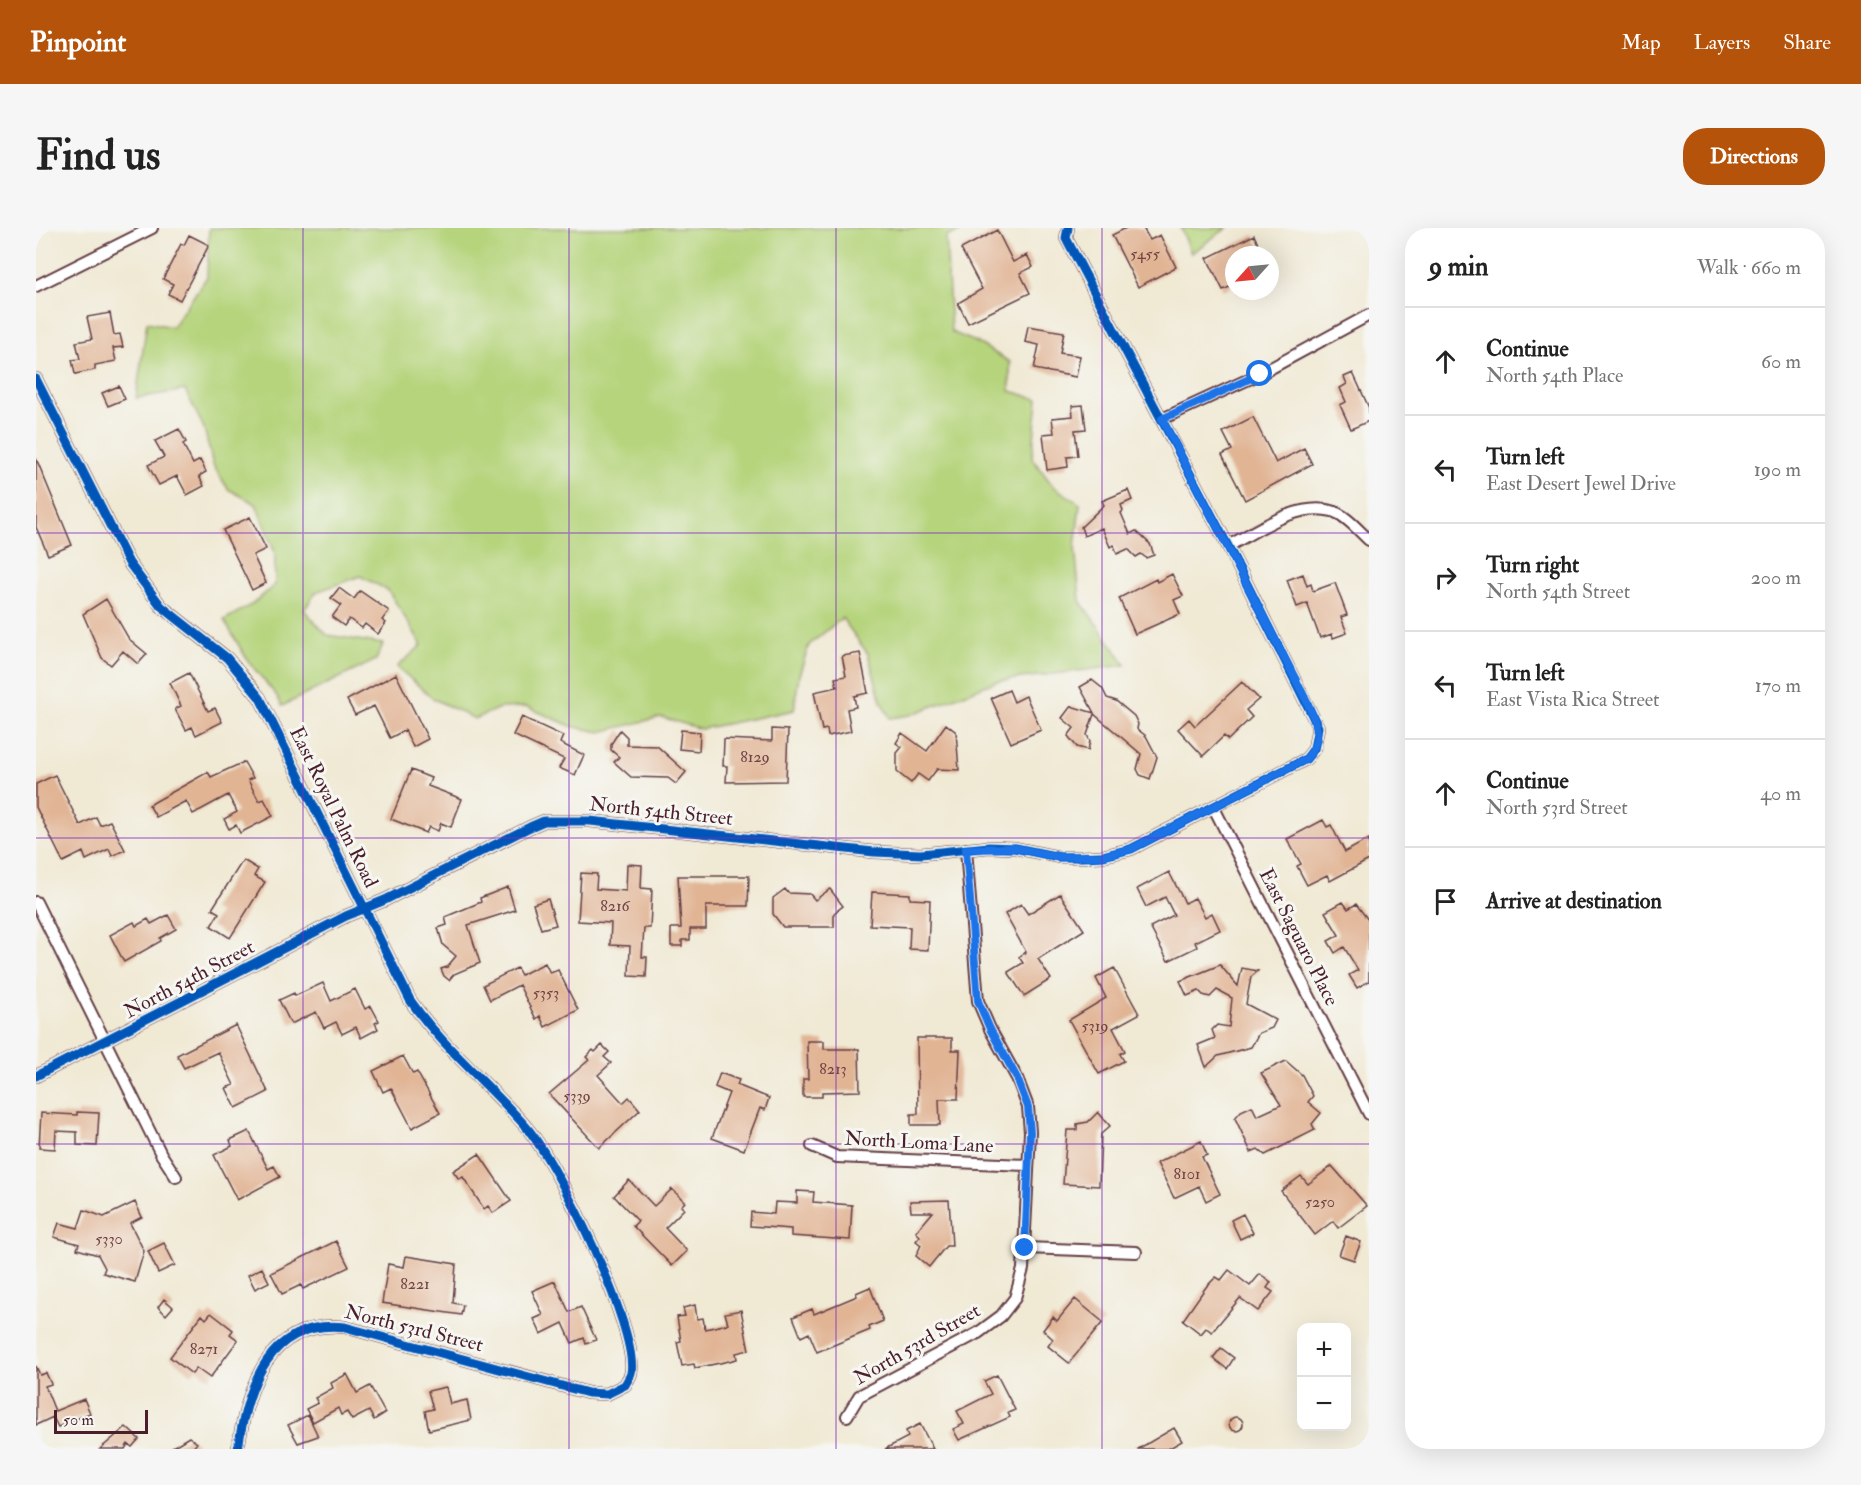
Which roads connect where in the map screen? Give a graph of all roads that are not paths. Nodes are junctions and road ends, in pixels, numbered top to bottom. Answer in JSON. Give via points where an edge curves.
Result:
{"nodes":[{"id":1,"x":152,"y":228,"type":"edge"},
{"id":2,"x":1067,"y":233,"type":"edge"},
{"id":3,"x":36,"y":285,"type":"edge"},
{"id":4,"x":1369,"y":315,"type":"edge"},
{"id":5,"x":36,"y":379,"type":"edge"},
{"id":6,"x":1162,"y":419,"type":"junction"},
{"id":7,"x":1369,"y":540,"type":"edge"},
{"id":8,"x":1228,"y":546,"type":"junction"},
{"id":9,"x":1214,"y":808,"type":"junction"},
{"id":10,"x":966,"y":849,"type":"junction"},
{"id":11,"x":36,"y":902,"type":"edge"},
{"id":12,"x":364,"y":909,"type":"junction"},
{"id":13,"x":106,"y":1042,"type":"junction"},
{"id":14,"x":36,"y":1076,"type":"edge"},
{"id":15,"x":1369,"y":1114,"type":"edge"},
{"id":16,"x":812,"y":1146,"type":"dead end"},
{"id":17,"x":1027,"y":1165,"type":"junction"},
{"id":18,"x":176,"y":1177,"type":"dead end"},
{"id":19,"x":1025,"y":1248,"type":"junction"},
{"id":20,"x":1136,"y":1252,"type":"dead end"},
{"id":21,"x":619,"y":1390,"type":"joint"},
{"id":22,"x":847,"y":1416,"type":"dead end"},
{"id":23,"x":238,"y":1449,"type":"edge"}],
"edges":[{"from":1,"to":3,"type":"street"},
{"from":2,"to":6,"type":"street"},
{"from":4,"to":6,"type":"street","via":[[1260,374]]},
{"from":5,"to":12,"type":"street","name":"East Royal Palm Road","via":[[129,563],[161,606],[227,658],[260,698]]},
{"from":6,"to":8,"type":"street"},
{"from":7,"to":8,"type":"street","via":[[1334,511],[1306,509]]},
{"from":8,"to":9,"type":"street","name":"North 54th Street","via":[[1318,727],[1314,749],[1306,759]]},
{"from":9,"to":10,"type":"street","name":"North 54th Street","via":[[1131,849],[1103,856],[1059,857],[1015,848]]},
{"from":9,"to":15,"type":"street","name":"East Saguaro Place"},
{"from":10,"to":12,"type":"street","name":"North 54th Street","via":[[921,854],[874,852],[590,820],[544,821]]},
{"from":10,"to":17,"type":"street","name":"North 53rd Street","via":[[978,1001],[1028,1107]]},
{"from":11,"to":13,"type":"street"},
{"from":12,"to":13,"type":"street","name":"North 54th Street"},
{"from":12,"to":21,"type":"street","name":"East Royal Palm Road","via":[[424,1021],[528,1130],[566,1188],[586,1229],[630,1352],[631,1373]]},
{"from":13,"to":14,"type":"street","name":"North 54th Street"},
{"from":13,"to":18,"type":"street"},
{"from":16,"to":17,"type":"street","name":"North Loma Lane","via":[[837,1157]]},
{"from":17,"to":19,"type":"street","name":"North 53rd Street"},
{"from":19,"to":20,"type":"street"},
{"from":19,"to":22,"type":"street","name":"North 53rd Street","via":[[1015,1298],[1001,1316],[978,1333],[859,1396]]},
{"from":21,"to":23,"type":"street","name":"North 53rd Street","via":[[588,1393],[406,1341],[323,1325],[291,1337],[262,1366],[241,1425]]}]}
